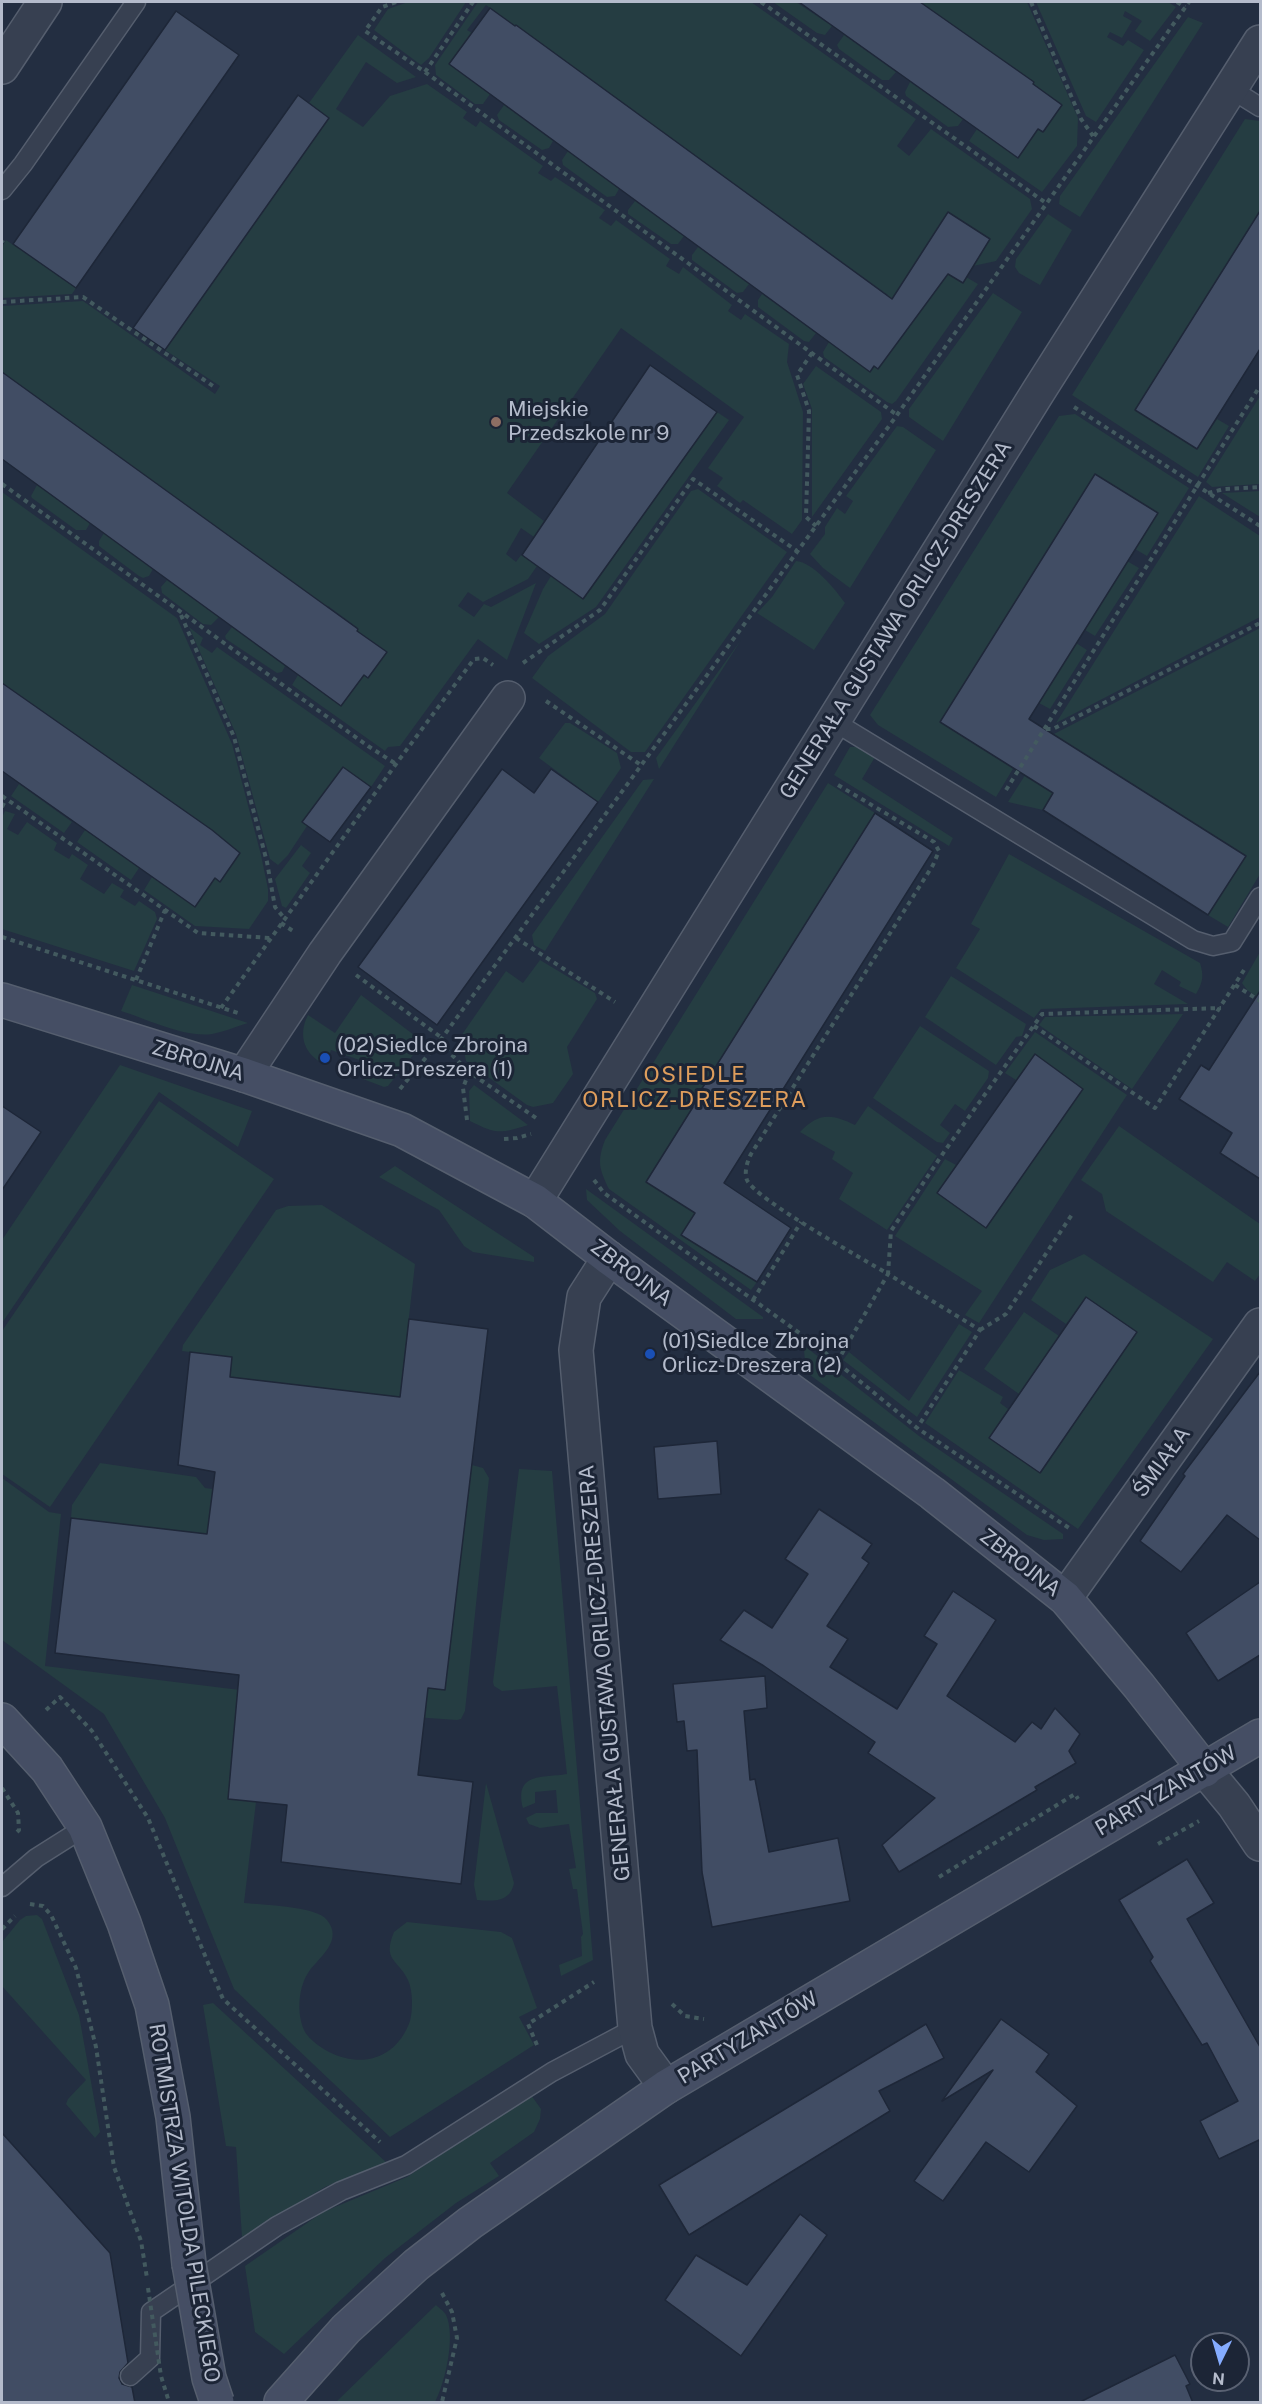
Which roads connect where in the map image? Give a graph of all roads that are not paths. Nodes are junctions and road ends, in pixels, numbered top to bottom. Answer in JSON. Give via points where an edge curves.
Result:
{"nodes":[{"id":1,"x":45,"y":2,"type":"edge"},
{"id":2,"x":136,"y":2,"type":"edge"},
{"id":3,"x":1260,"y":42,"type":"edge"},
{"id":4,"x":2,"y":68,"type":"edge"},
{"id":5,"x":1231,"y":88,"type":"junction"},
{"id":6,"x":1260,"y":107,"type":"edge"},
{"id":7,"x":2,"y":190,"type":"edge"},
{"id":8,"x":513,"y":683,"type":"road end"},
{"id":9,"x":833,"y":721,"type":"junction"},
{"id":10,"x":1260,"y":897,"type":"edge"},
{"id":11,"x":2,"y":1000,"type":"edge"},
{"id":12,"x":244,"y":1075,"type":"junction"},
{"id":13,"x":535,"y":1201,"type":"junction"},
{"id":14,"x":609,"y":1258,"type":"junction"},
{"id":15,"x":1260,"y":1325,"type":"edge"},
{"id":16,"x":1065,"y":1598,"type":"junction"},
{"id":17,"x":2,"y":1720,"type":"edge"},
{"id":18,"x":1260,"y":1736,"type":"edge"},
{"id":19,"x":1204,"y":1770,"type":"junction"},
{"id":20,"x":85,"y":1827,"type":"junction"},
{"id":21,"x":1260,"y":1844,"type":"edge"},
{"id":22,"x":2,"y":1887,"type":"edge"},
{"id":23,"x":635,"y":2028,"type":"junction"},
{"id":24,"x":666,"y":2087,"type":"junction"},
{"id":25,"x":130,"y":2376,"type":"dead end"},
{"id":26,"x":217,"y":2403,"type":"edge"},
{"id":27,"x":281,"y":2403,"type":"edge"}],
"edges":[{"from":1,"to":4,"type":"street"},
{"from":2,"to":7,"type":"lane"},
{"from":3,"to":5,"type":"street","name":"GENERAŁA GUSTAWA ORLICZ-DRESZERA"},
{"from":5,"to":6,"type":"lane"},
{"from":5,"to":9,"type":"street","name":"GENERAŁA GUSTAWA ORLICZ-DRESZERA"},
{"from":8,"to":12,"type":"street"},
{"from":9,"to":10,"type":"lane","via":[[1194,940],[1213,946],[1232,942]]},
{"from":9,"to":13,"type":"street","name":"GENERAŁA GUSTAWA ORLICZ-DRESZERA"},
{"from":11,"to":12,"type":"main road","name":"ZBROJNA"},
{"from":12,"to":13,"type":"main road","name":"ZBROJNA","via":[[402,1130]]},
{"from":13,"to":14,"type":"main road","name":"ZBROJNA"},
{"from":14,"to":16,"type":"main road","name":"ZBROJNA","via":[[922,1486]]},
{"from":14,"to":23,"type":"street","name":"GENERAŁA GUSTAWA ORLICZ-DRESZERA","via":[[584,1297],[576,1350]]},
{"from":15,"to":16,"type":"street","name":"ŚMIAŁA"},
{"from":16,"to":19,"type":"main road","name":"ZBROJNA","via":[[1140,1686]]},
{"from":17,"to":20,"type":"main road","name":"ROTMISTRZA WITOLDA PILECKIEGO","via":[[47,1769]]},
{"from":18,"to":19,"type":"main road","name":"PARTYZANTÓW"},
{"from":19,"to":21,"type":"street"},
{"from":19,"to":24,"type":"main road","name":"PARTYZANTÓW"},
{"from":20,"to":22,"type":"lane","via":[[36,1858]]},
{"from":20,"to":26,"type":"main road","name":"ROTMISTRZA WITOLDA PILECKIEGO","bridge":true,"via":[[152,2005],[173,2117],[189,2264]]},
{"from":23,"to":24,"type":"street","name":"GENERAŁA GUSTAWA ORLICZ-DRESZERA","via":[[642,2054]]},
{"from":23,"to":25,"type":"lane","via":[[552,2072],[406,2165],[341,2191],[277,2226],[151,2312],[150,2358]]},
{"from":24,"to":27,"type":"main road","name":"PARTYZANTÓW","via":[[416,2265],[346,2329]]}]}
